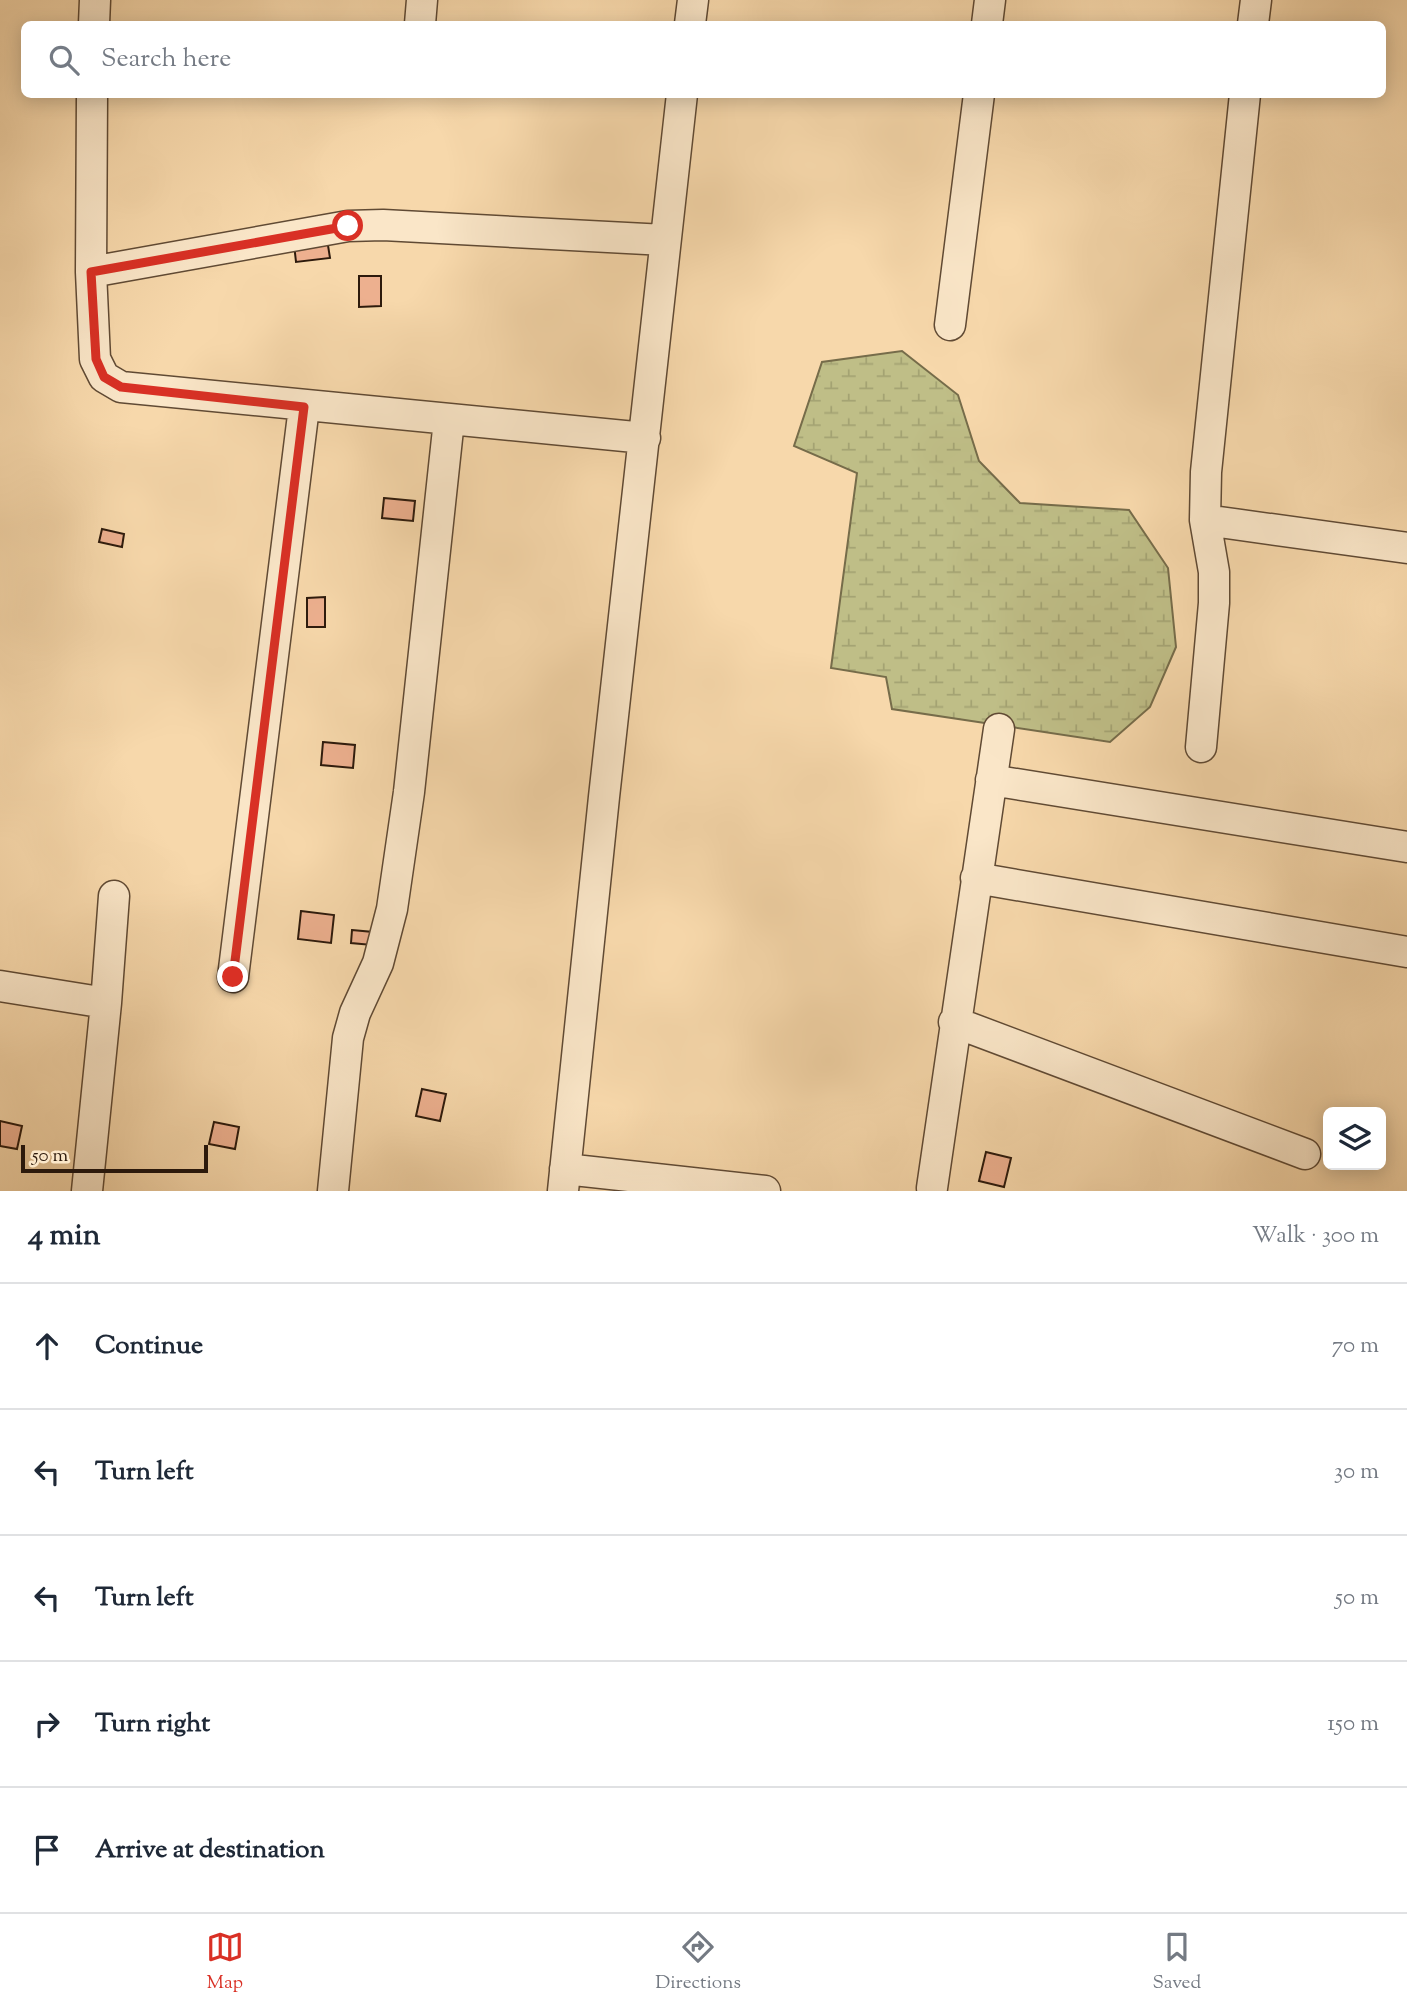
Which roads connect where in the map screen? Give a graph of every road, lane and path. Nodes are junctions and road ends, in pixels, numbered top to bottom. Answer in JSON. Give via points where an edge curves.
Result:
{"nodes":[{"id":1,"x":95,"y":0,"type":"edge"},
{"id":2,"x":422,"y":0,"type":"edge"},
{"id":3,"x":693,"y":0,"type":"edge"},
{"id":4,"x":990,"y":0,"type":"edge"},
{"id":5,"x":1256,"y":0,"type":"edge"},
{"id":6,"x":94,"y":21,"type":"edge"},
{"id":7,"x":419,"y":21,"type":"edge"},
{"id":8,"x":690,"y":21,"type":"edge"},
{"id":9,"x":987,"y":21,"type":"edge"},
{"id":10,"x":1253,"y":21,"type":"edge"},
{"id":11,"x":98,"y":98,"type":"edge"},
{"id":12,"x":682,"y":98,"type":"edge"},
{"id":13,"x":978,"y":98,"type":"edge"},
{"id":14,"x":1245,"y":98,"type":"edge"},
{"id":15,"x":666,"y":240,"type":"junction"},
{"id":16,"x":91,"y":272,"type":"junction"},
{"id":17,"x":950,"y":325,"type":"dead end"},
{"id":18,"x":304,"y":407,"type":"junction"},
{"id":19,"x":449,"y":420,"type":"junction"},
{"id":20,"x":646,"y":438,"type":"junction"},
{"id":21,"x":1205,"y":520,"type":"junction"},
{"id":22,"x":1407,"y":548,"type":"edge"},
{"id":23,"x":999,"y":730,"type":"dead end"},
{"id":24,"x":1201,"y":747,"type":"dead end"},
{"id":25,"x":991,"y":780,"type":"junction"},
{"id":26,"x":1407,"y":847,"type":"edge"},
{"id":27,"x":976,"y":878,"type":"junction"},
{"id":28,"x":114,"y":897,"type":"dead end"},
{"id":29,"x":1407,"y":952,"type":"edge"},
{"id":30,"x":233,"y":977,"type":"dead end"},
{"id":31,"x":0,"y":986,"type":"edge"},
{"id":32,"x":106,"y":1003,"type":"junction"},
{"id":33,"x":954,"y":1022,"type":"junction"},
{"id":34,"x":1305,"y":1154,"type":"dead end"},
{"id":35,"x":564,"y":1180,"type":"edge"},
{"id":36,"x":935,"y":1190,"type":"edge"},
{"id":37,"x":87,"y":1191,"type":"edge"},
{"id":38,"x":333,"y":1191,"type":"edge"},
{"id":39,"x":765,"y":1191,"type":"edge"}],
"edges":[{"from":1,"to":6,"type":"street"},
{"from":2,"to":7,"type":"street"},
{"from":3,"to":8,"type":"street"},
{"from":4,"to":9,"type":"street"},
{"from":5,"to":10,"type":"street"},
{"from":11,"to":16,"type":"street"},
{"from":12,"to":15,"type":"street"},
{"from":13,"to":17,"type":"street"},
{"from":14,"to":21,"type":"street","via":[[1209,423]]},
{"from":15,"to":16,"type":"street","via":[[348,226]]},
{"from":15,"to":20,"type":"street"},
{"from":16,"to":18,"type":"street","via":[[96,359],[104,377],[121,387]]},
{"from":18,"to":19,"type":"street"},
{"from":18,"to":30,"type":"street"},
{"from":19,"to":20,"type":"street"},
{"from":19,"to":38,"type":"street","via":[[393,909],[379,963],[348,1038]]},
{"from":20,"to":35,"type":"street"},
{"from":21,"to":22,"type":"street"},
{"from":21,"to":24,"type":"street","via":[[1214,603]]},
{"from":23,"to":25,"type":"street"},
{"from":25,"to":26,"type":"street"},
{"from":25,"to":27,"type":"street"},
{"from":27,"to":29,"type":"street"},
{"from":27,"to":33,"type":"street"},
{"from":28,"to":32,"type":"street"},
{"from":31,"to":32,"type":"street"},
{"from":32,"to":37,"type":"street"},
{"from":33,"to":34,"type":"street"},
{"from":33,"to":36,"type":"street"},
{"from":35,"to":39,"type":"street"}]}
